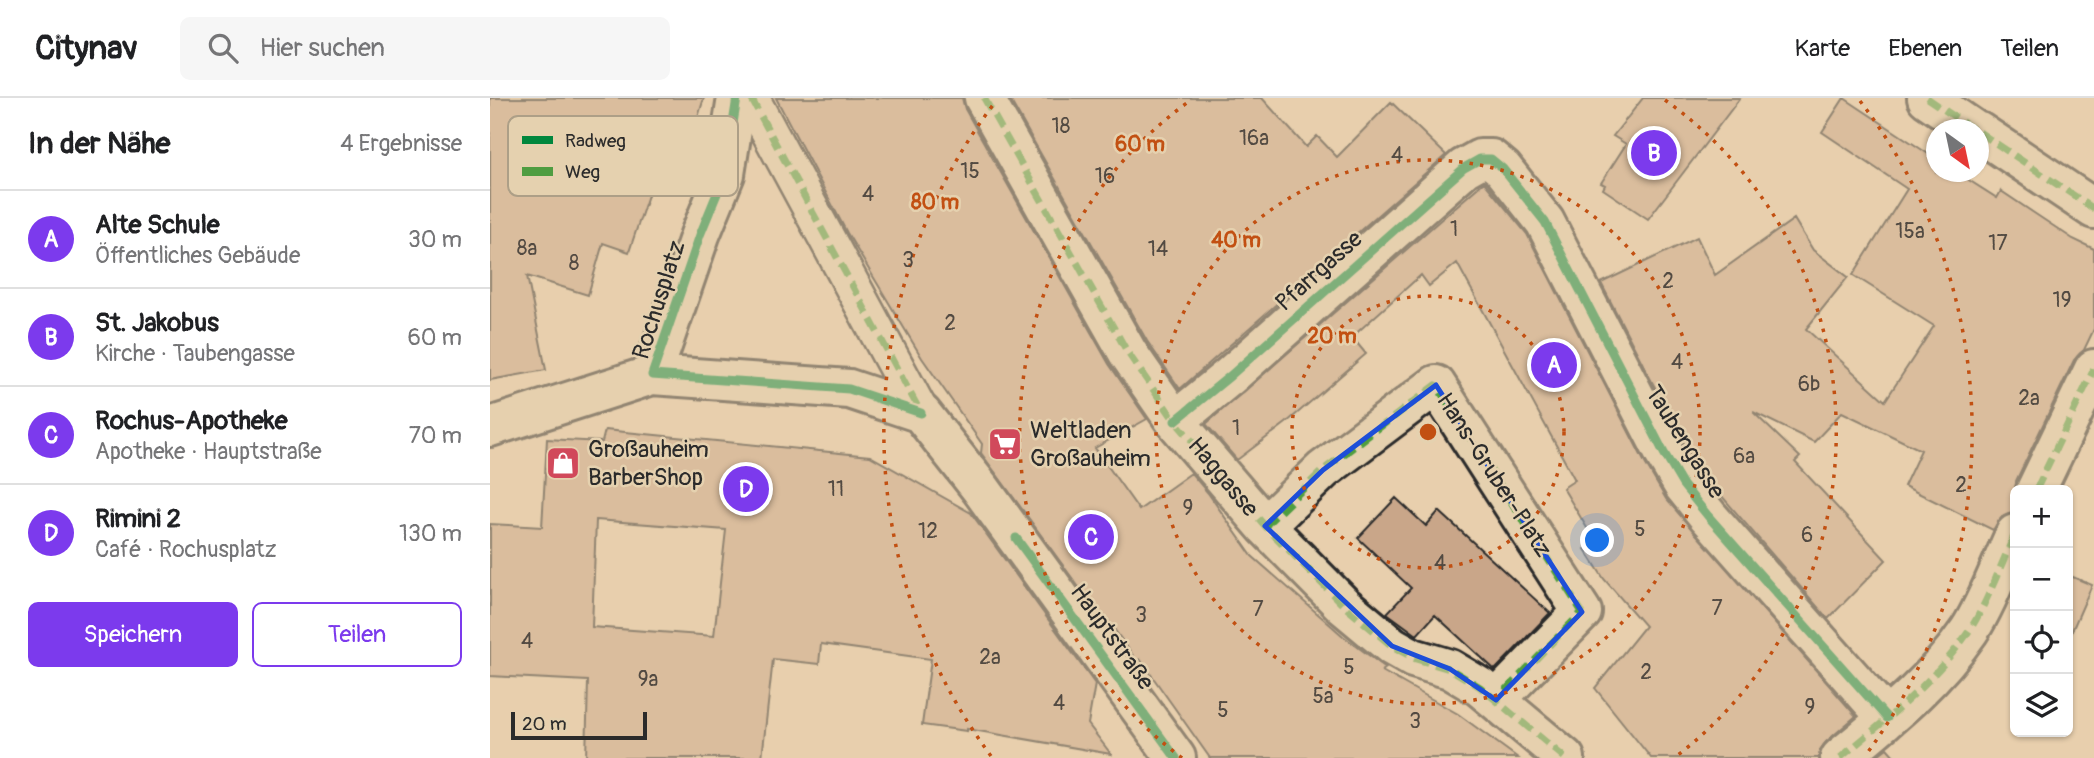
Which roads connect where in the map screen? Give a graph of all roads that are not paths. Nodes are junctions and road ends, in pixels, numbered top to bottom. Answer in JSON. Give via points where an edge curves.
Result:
{"nodes":[{"id":1,"x":737,"y":98,"type":"edge"},
{"id":2,"x":751,"y":98,"type":"edge"},
{"id":3,"x":984,"y":98,"type":"edge"},
{"id":4,"x":1927,"y":98,"type":"edge"},
{"id":5,"x":734,"y":116,"type":"edge"},
{"id":6,"x":1958,"y":119,"type":"edge"},
{"id":7,"x":1989,"y":140,"type":"edge"},
{"id":8,"x":1491,"y":159,"type":"joint"},
{"id":9,"x":716,"y":196,"type":"edge"},
{"id":10,"x":2094,"y":209,"type":"edge"},
{"id":11,"x":2094,"y":369,"type":"edge"},
{"id":12,"x":652,"y":375,"type":"junction"},
{"id":13,"x":921,"y":414,"type":"junction"},
{"id":14,"x":1175,"y":421,"type":"junction"},
{"id":15,"x":490,"y":427,"type":"edge"},
{"id":16,"x":2038,"y":485,"type":"edge"},
{"id":17,"x":1265,"y":526,"type":"junction"},
{"id":18,"x":2010,"y":544,"type":"edge"},
{"id":19,"x":1496,"y":701,"type":"junction"},
{"id":20,"x":1887,"y":718,"type":"junction"},
{"id":21,"x":1176,"y":758,"type":"edge"},
{"id":22,"x":1565,"y":758,"type":"edge"},
{"id":23,"x":1840,"y":758,"type":"edge"}],
"edges":[{"from":1,"to":5,"type":"street","name":"Rochusplatz"},
{"from":2,"to":13,"type":"street"},
{"from":3,"to":14,"type":"street","name":"Haggasse","via":[[1128,353]]},
{"from":4,"to":6,"type":"street"},
{"from":7,"to":10,"type":"street"},
{"from":8,"to":14,"type":"street","name":"Pfarrgasse","via":[[1464,168]]},
{"from":8,"to":20,"type":"street","name":"Taubengasse","via":[[1545,222],[1683,485]]},
{"from":9,"to":12,"type":"street","name":"Rochusplatz"},
{"from":11,"to":16,"type":"street"},
{"from":12,"to":13,"type":"street","name":"Rochusplatz","via":[[849,389]]},
{"from":12,"to":15,"type":"street"},
{"from":13,"to":21,"type":"street","name":"Hauptstraße"},
{"from":14,"to":17,"type":"street","name":"Haggasse"},
{"from":17,"to":19,"type":"street","name":"Haggasse","via":[[1392,646],[1450,669]]},
{"from":17,"to":19,"type":"street","name":"Hans-Gruber-Platz","via":[[1323,470],[1436,385],[1582,612]]},
{"from":18,"to":20,"type":"street","via":[[1970,628],[1920,690]]},
{"from":19,"to":22,"type":"street","name":"Haggasse"},
{"from":20,"to":23,"type":"street"}]}
